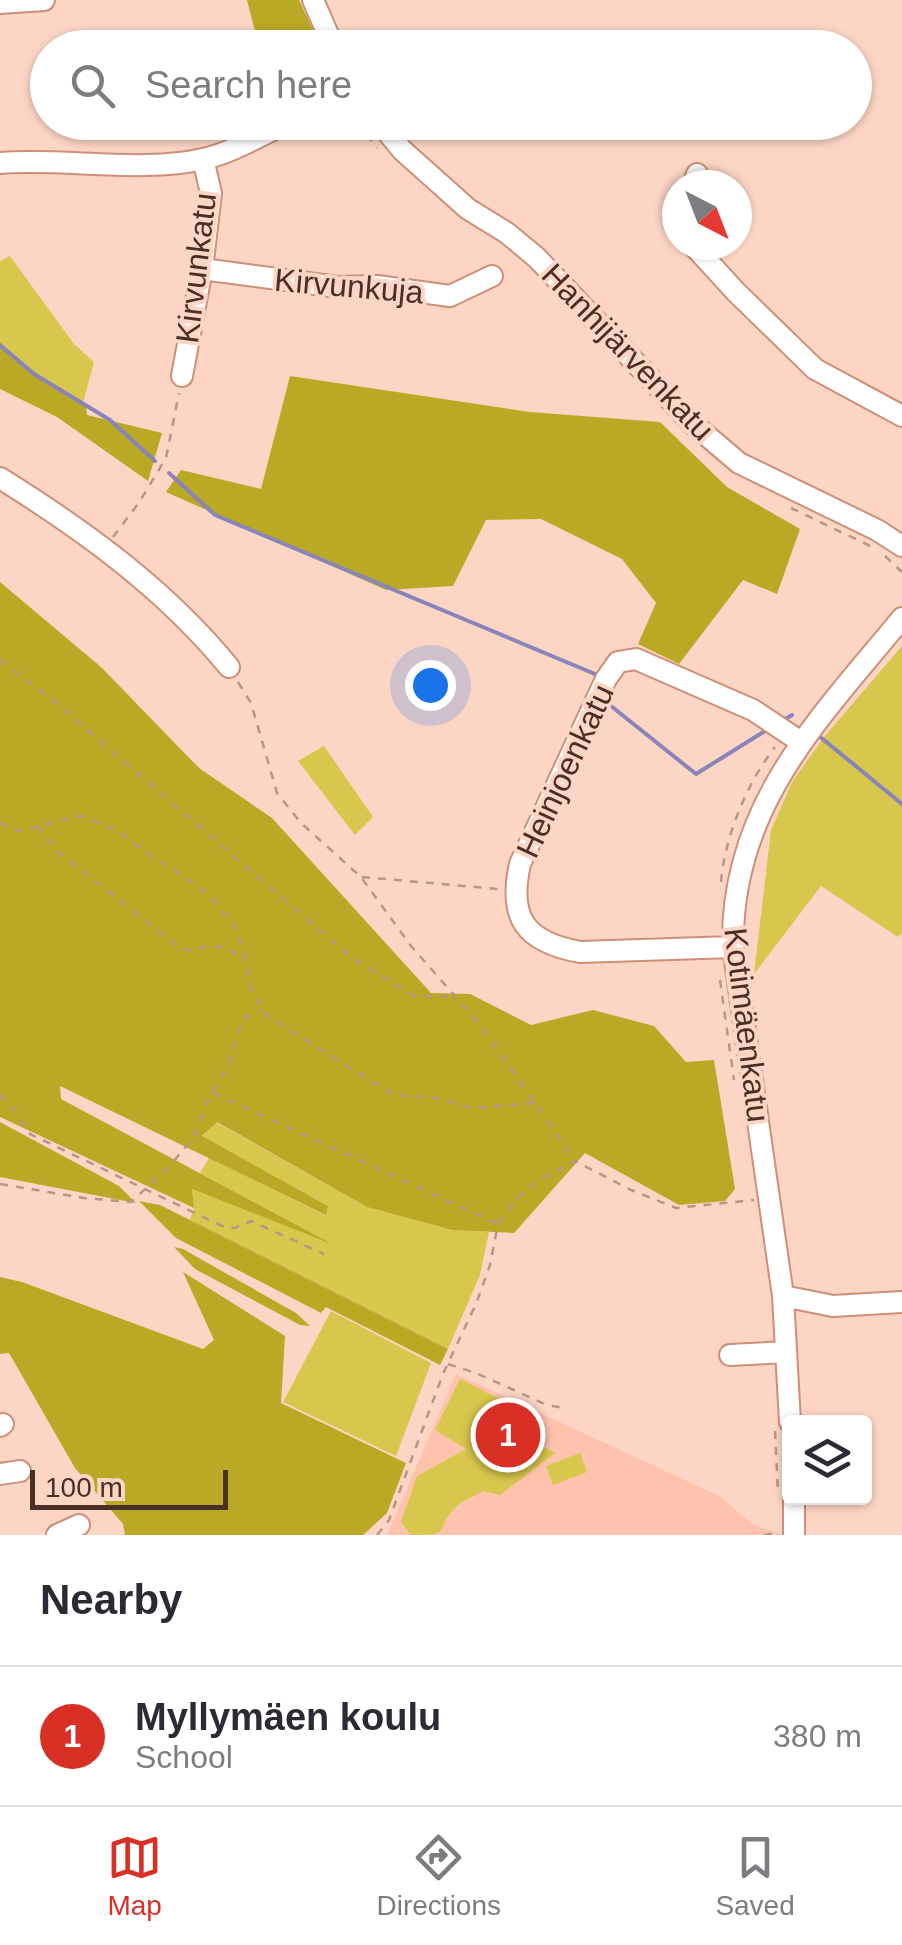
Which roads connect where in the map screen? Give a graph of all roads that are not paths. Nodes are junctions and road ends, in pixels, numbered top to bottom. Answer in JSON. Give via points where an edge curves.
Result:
{"nodes":[{"id":1,"x":44,"y":0,"type":"edge"},
{"id":2,"x":313,"y":0,"type":"edge"},
{"id":3,"x":0,"y":4,"type":"edge"},
{"id":4,"x":326,"y":30,"type":"edge"},
{"id":5,"x":248,"y":140,"type":"edge"},
{"id":6,"x":394,"y":140,"type":"edge"},
{"id":7,"x":203,"y":160,"type":"junction"},
{"id":8,"x":0,"y":163,"type":"edge"},
{"id":9,"x":707,"y":260,"type":"edge"},
{"id":10,"x":202,"y":269,"type":"junction"},
{"id":11,"x":492,"y":276,"type":"dead end"},
{"id":12,"x":182,"y":376,"type":"road end"},
{"id":13,"x":902,"y":416,"type":"edge"},
{"id":14,"x":0,"y":478,"type":"edge"},
{"id":15,"x":902,"y":546,"type":"edge"},
{"id":16,"x":902,"y":618,"type":"edge"},
{"id":17,"x":229,"y":667,"type":"road end"},
{"id":18,"x":794,"y":737,"type":"junction"},
{"id":19,"x":733,"y":947,"type":"junction"},
{"id":20,"x":784,"y":1296,"type":"junction"},
{"id":21,"x":902,"y":1302,"type":"edge"},
{"id":22,"x":786,"y":1352,"type":"junction"},
{"id":23,"x":730,"y":1355,"type":"dead end"},
{"id":24,"x":790,"y":1415,"type":"edge"},
{"id":25,"x":794,"y":1505,"type":"edge"},
{"id":26,"x":794,"y":1535,"type":"edge"}],
"edges":[{"from":1,"to":3,"type":"street"},
{"from":2,"to":4,"type":"street"},
{"from":5,"to":7,"type":"street"},
{"from":6,"to":15,"type":"street","name":"Hanhijärvenkatu","via":[[468,209],[537,258],[720,448]]},
{"from":7,"to":8,"type":"street"},
{"from":7,"to":10,"type":"street","name":"Kirvunkatu","via":[[211,193]]},
{"from":9,"to":13,"type":"street","via":[[816,370]]},
{"from":10,"to":11,"type":"street","name":"Kirvunkuja","via":[[450,296]]},
{"from":10,"to":12,"type":"street","name":"Kirvunkatu"},
{"from":14,"to":17,"type":"street","via":[[105,548]]},
{"from":16,"to":18,"type":"street","name":"Kotimäenkatu"},
{"from":18,"to":19,"type":"street","name":"Kotimäenkatu","via":[[750,835],[732,914]]},
{"from":18,"to":19,"type":"street","name":"Heinjoenkatu","via":[[753,710],[636,659],[618,662],[520,864],[514,891],[523,924],[555,948]]},
{"from":19,"to":20,"type":"street","name":"Kotimäenkatu"},
{"from":20,"to":21,"type":"street","via":[[833,1306]]},
{"from":20,"to":22,"type":"street","name":"Kotimäenkatu"},
{"from":22,"to":23,"type":"street"},
{"from":22,"to":24,"type":"street","name":"Kotimäenkatu"},
{"from":25,"to":26,"type":"street"}]}
